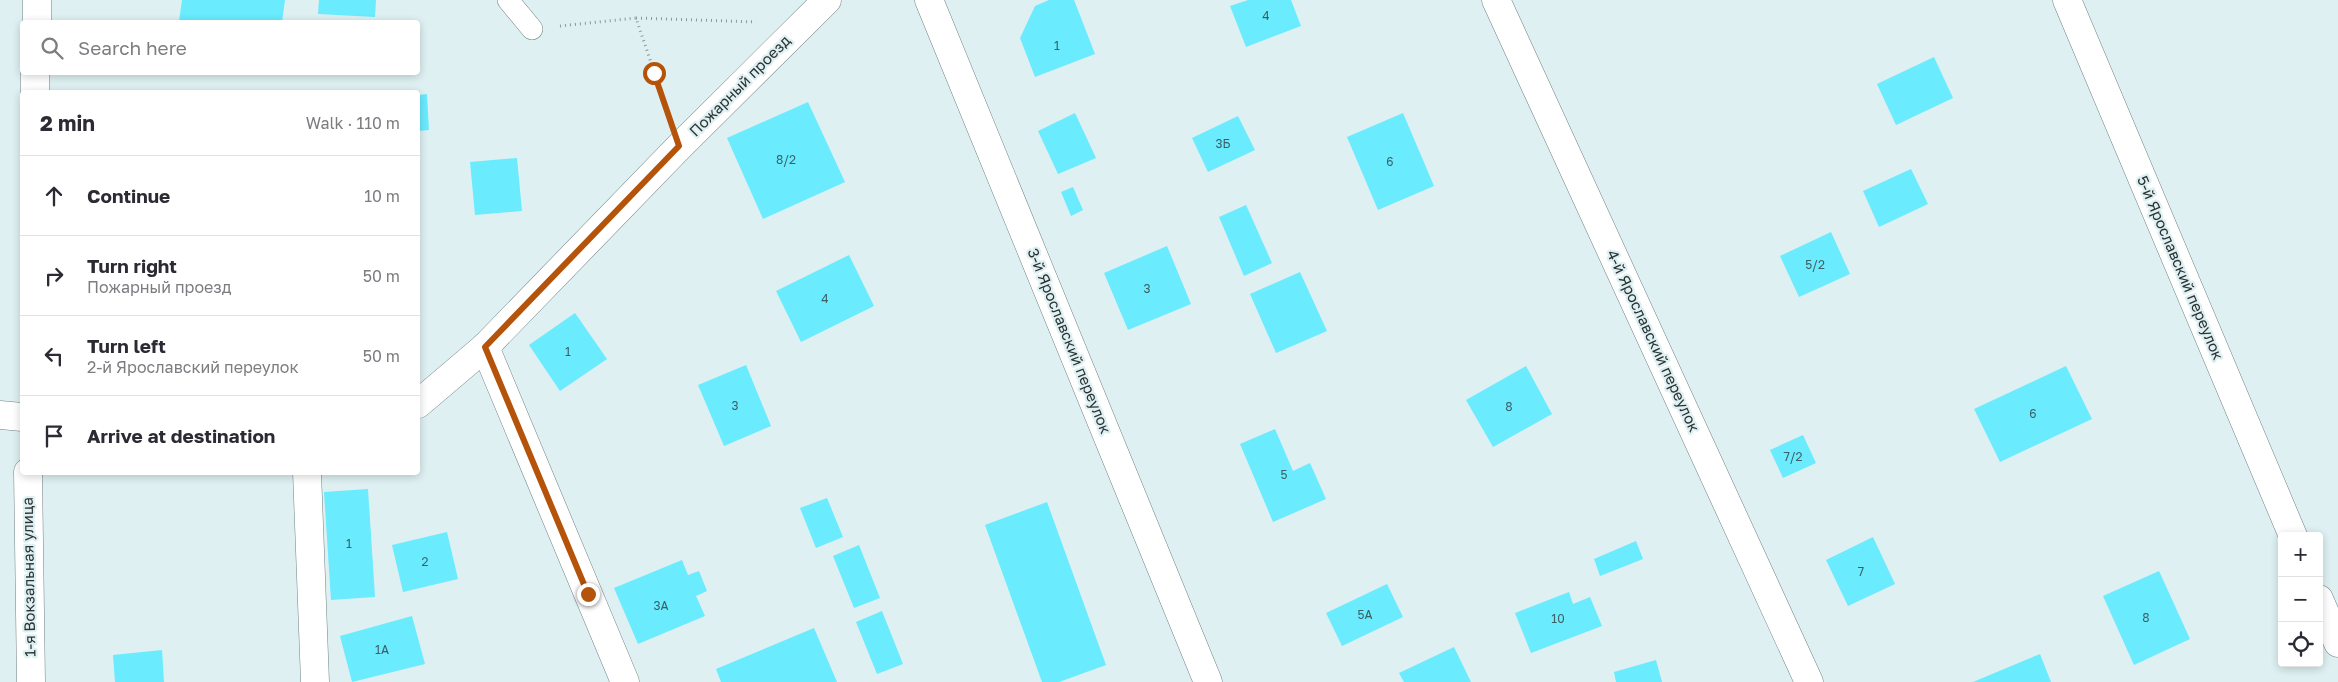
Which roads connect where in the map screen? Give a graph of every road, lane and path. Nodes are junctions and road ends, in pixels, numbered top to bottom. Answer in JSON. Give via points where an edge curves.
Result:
{"nodes":[{"id":1,"x":38,"y":0,"type":"edge"},
{"id":2,"x":508,"y":0,"type":"edge"},
{"id":3,"x":828,"y":0,"type":"edge"},
{"id":4,"x":930,"y":0,"type":"edge"},
{"id":5,"x":1496,"y":0,"type":"edge"},
{"id":6,"x":2068,"y":0,"type":"edge"},
{"id":7,"x":636,"y":18,"type":"junction"},
{"id":8,"x":37,"y":20,"type":"edge"},
{"id":9,"x":803,"y":24,"type":"junction"},
{"id":10,"x":532,"y":29,"type":"joint"},
{"id":11,"x":36,"y":75,"type":"edge"},
{"id":12,"x":35,"y":90,"type":"edge"},
{"id":13,"x":679,"y":146,"type":"junction"},
{"id":14,"x":485,"y":347,"type":"junction"},
{"id":15,"x":420,"y":402,"type":"edge"},
{"id":16,"x":0,"y":415,"type":"edge"},
{"id":17,"x":20,"y":416,"type":"edge"},
{"id":18,"x":28,"y":475,"type":"edge"},
{"id":19,"x":307,"y":475,"type":"edge"},
{"id":20,"x":2291,"y":532,"type":"edge"},
{"id":21,"x":2323,"y":608,"type":"edge"},
{"id":22,"x":2338,"y":644,"type":"edge"},
{"id":23,"x":31,"y":682,"type":"edge"},
{"id":24,"x":315,"y":682,"type":"edge"},
{"id":25,"x":625,"y":682,"type":"edge"},
{"id":26,"x":1208,"y":682,"type":"edge"},
{"id":27,"x":1809,"y":682,"type":"edge"}],
"edges":[{"from":1,"to":8,"type":"street"},
{"from":2,"to":10,"type":"lane"},
{"from":3,"to":9,"type":"street","name":"Пожарный проезд"},
{"from":4,"to":26,"type":"street","name":"3-й Ярославский переулок"},
{"from":5,"to":27,"type":"street","name":"4-й Ярославский переулок"},
{"from":6,"to":20,"type":"street","name":"5-й Ярославский переулок"},
{"from":7,"to":9,"type":"path"},
{"from":7,"to":10,"type":"path"},
{"from":7,"to":13,"type":"path"},
{"from":9,"to":13,"type":"street","name":"Пожарный проезд"},
{"from":11,"to":12,"type":"street"},
{"from":13,"to":14,"type":"street","name":"Пожарный проезд"},
{"from":14,"to":15,"type":"street","name":"Пожарный проезд"},
{"from":14,"to":25,"type":"street"},
{"from":16,"to":17,"type":"street"},
{"from":18,"to":23,"type":"street","name":"1-я Вокзальная улица"},
{"from":19,"to":24,"type":"street"},
{"from":21,"to":22,"type":"street"}]}
